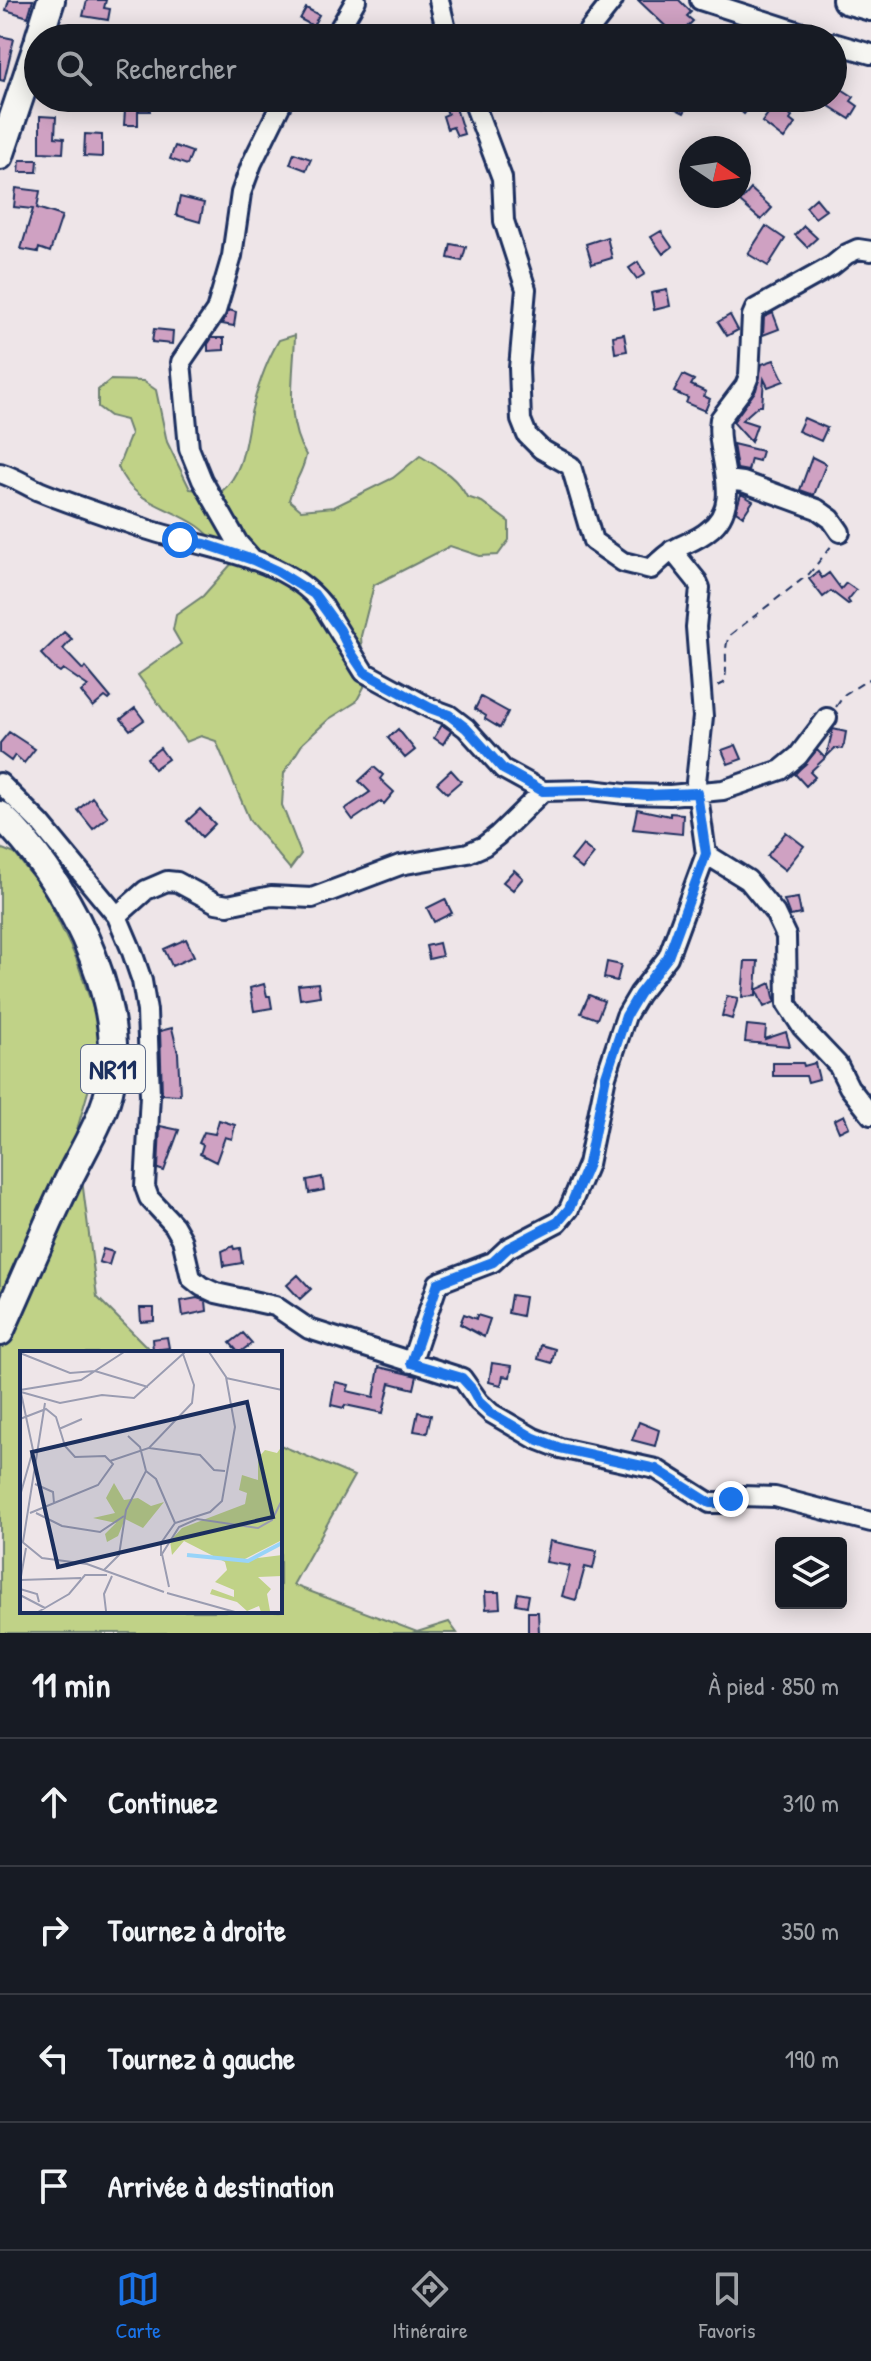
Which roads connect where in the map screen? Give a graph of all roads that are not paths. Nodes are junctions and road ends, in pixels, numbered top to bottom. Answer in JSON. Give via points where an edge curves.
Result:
{"nodes":[{"id":1,"x":51,"y":0,"type":"edge"},
{"id":2,"x":356,"y":0,"type":"edge"},
{"id":3,"x":439,"y":0,"type":"edge"},
{"id":4,"x":613,"y":0,"type":"edge"},
{"id":5,"x":700,"y":0,"type":"edge"},
{"id":6,"x":846,"y":0,"type":"edge"},
{"id":7,"x":871,"y":7,"type":"edge"},
{"id":8,"x":44,"y":24,"type":"edge"},
{"id":9,"x":342,"y":24,"type":"edge"},
{"id":10,"x":445,"y":24,"type":"edge"},
{"id":11,"x":594,"y":24,"type":"edge"},
{"id":12,"x":775,"y":24,"type":"edge"},
{"id":13,"x":847,"y":47,"type":"edge"},
{"id":14,"x":871,"y":54,"type":"edge"},
{"id":15,"x":24,"y":85,"type":"edge"},
{"id":16,"x":277,"y":112,"type":"edge"},
{"id":17,"x":477,"y":112,"type":"edge"},
{"id":18,"x":0,"y":156,"type":"edge"},
{"id":19,"x":871,"y":251,"type":"edge"},
{"id":20,"x":0,"y":473,"type":"edge"},
{"id":21,"x":727,"y":480,"type":"junction"},
{"id":22,"x":840,"y":532,"type":"road end"},
{"id":23,"x":672,"y":550,"type":"junction"},
{"id":24,"x":253,"y":560,"type":"junction"},
{"id":25,"x":827,"y":718,"type":"road end"},
{"id":26,"x":0,"y":783,"type":"edge"},
{"id":27,"x":543,"y":791,"type":"junction"},
{"id":28,"x":697,"y":793,"type":"junction"},
{"id":29,"x":0,"y":815,"type":"edge"},
{"id":30,"x":706,"y":854,"type":"junction"},
{"id":31,"x":117,"y":916,"type":"junction"},
{"id":32,"x":871,"y":1115,"type":"edge"},
{"id":33,"x":0,"y":1332,"type":"edge"},
{"id":34,"x":411,"y":1363,"type":"junction"},
{"id":35,"x":871,"y":1522,"type":"edge"}],
"edges":[{"from":1,"to":8,"type":"highway"},
{"from":2,"to":9,"type":"street"},
{"from":3,"to":10,"type":"street"},
{"from":4,"to":11,"type":"street"},
{"from":5,"to":12,"type":"street"},
{"from":6,"to":7,"type":"highway"},
{"from":13,"to":14,"type":"street"},
{"from":15,"to":18,"type":"highway"},
{"from":16,"to":24,"type":"street","via":[[241,193],[232,256],[216,311],[181,362],[189,448],[202,480]]},
{"from":17,"to":23,"type":"street","via":[[502,178],[504,221],[526,289],[519,401],[527,435],[571,466],[593,541],[623,562],[651,569]]},
{"from":19,"to":21,"type":"street","via":[[847,254],[755,309],[749,376],[720,419]]},
{"from":20,"to":24,"type":"street","via":[[147,529]]},
{"from":21,"to":22,"type":"street","via":[[817,509]]},
{"from":21,"to":23,"type":"street","via":[[719,521]]},
{"from":23,"to":28,"type":"street","via":[[700,588],[696,627],[703,694]]},
{"from":24,"to":27,"type":"street","via":[[314,594],[364,672],[449,715],[503,769]]},
{"from":25,"to":28,"type":"street","via":[[781,770],[741,786]]},
{"from":26,"to":31,"type":"street"},
{"from":27,"to":28,"type":"street"},
{"from":27,"to":31,"type":"street","via":[[512,823],[468,853],[400,865],[312,898],[271,896],[222,905],[167,881],[146,890]]},
{"from":28,"to":30,"type":"street"},
{"from":29,"to":33,"type":"highway","number":"NR11","via":[[86,934],[109,1003],[113,1052],[102,1113]]},
{"from":30,"to":32,"type":"street","via":[[748,880],[775,913],[786,936],[787,1004]]},
{"from":30,"to":34,"type":"street","via":[[672,948],[626,1016],[606,1076],[588,1164],[569,1209],[558,1222],[508,1248],[493,1262],[438,1283]]},
{"from":31,"to":34,"type":"street","via":[[142,981],[147,1011],[145,1187],[182,1239],[191,1278],[216,1293],[275,1306],[309,1329]]},
{"from":34,"to":35,"type":"street","via":[[462,1378],[491,1413],[534,1438],[656,1469],[710,1503],[742,1496],[775,1497]]}]}
